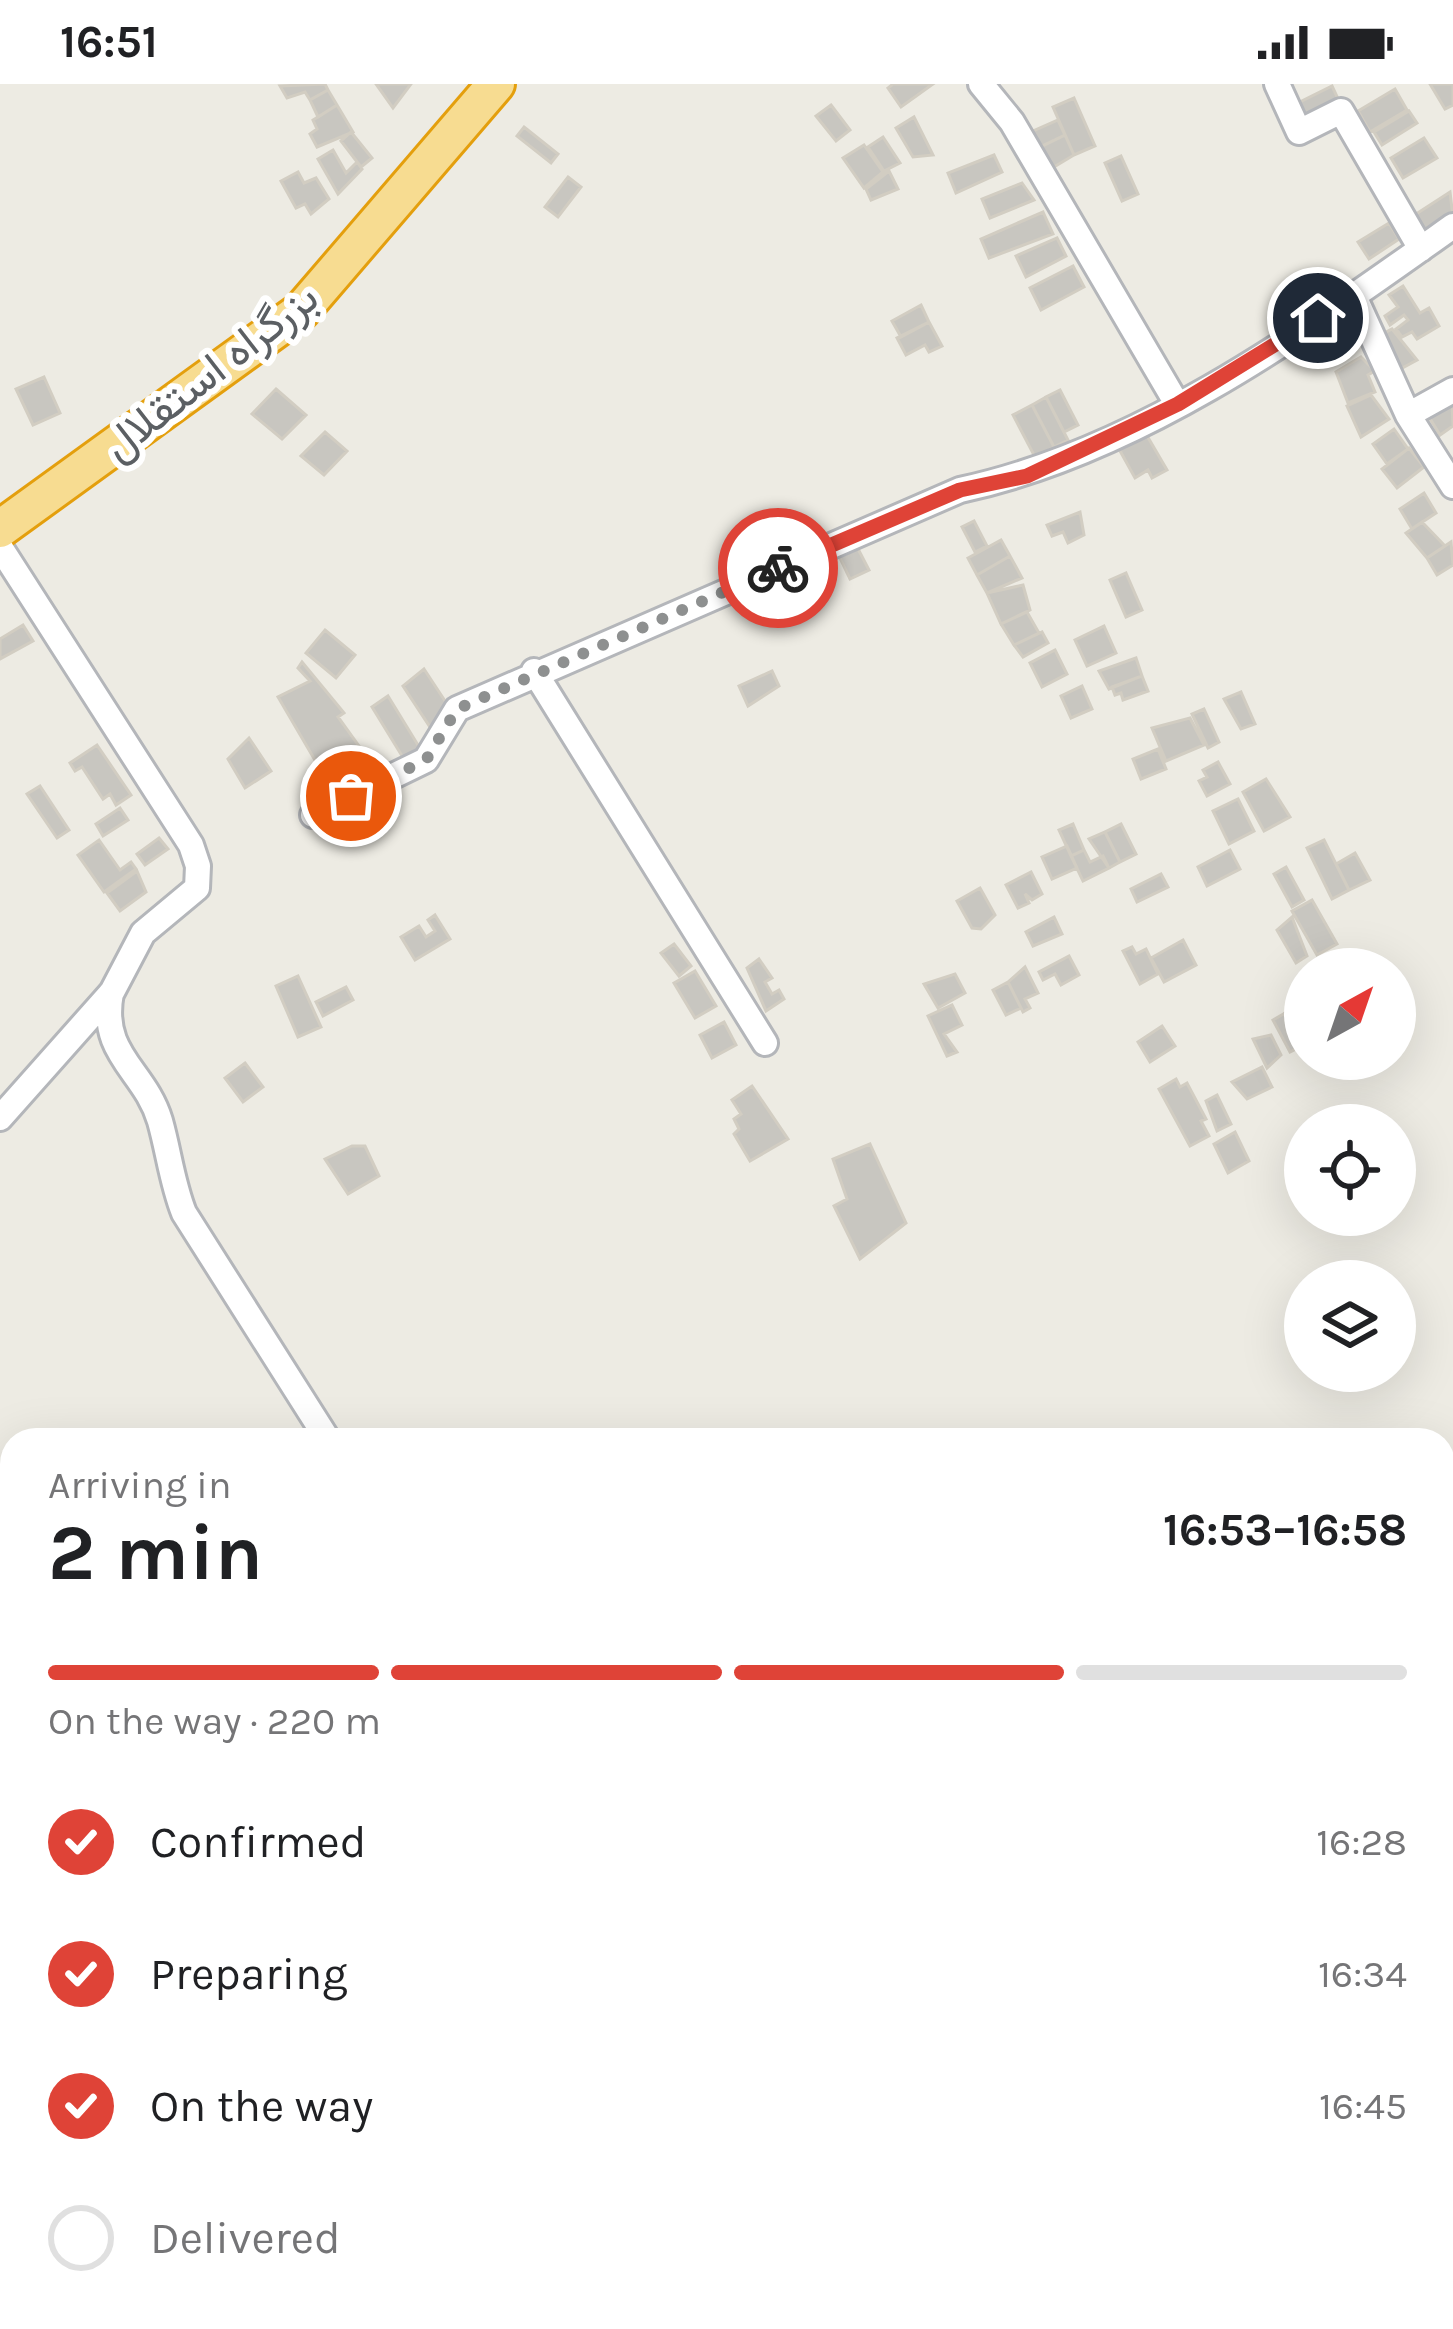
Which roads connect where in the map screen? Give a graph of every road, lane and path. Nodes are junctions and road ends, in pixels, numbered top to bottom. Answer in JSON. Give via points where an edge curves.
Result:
{"nodes":[{"id":1,"x":496,"y":84,"type":"edge"},
{"id":2,"x":981,"y":84,"type":"edge"},
{"id":3,"x":1277,"y":84,"type":"edge"},
{"id":4,"x":1453,"y":226,"type":"edge"},
{"id":5,"x":1421,"y":249,"type":"junction"},
{"id":6,"x":1354,"y":296,"type":"junction"},
{"id":7,"x":1453,"y":390,"type":"edge"},
{"id":8,"x":1178,"y":404,"type":"junction"},
{"id":9,"x":1408,"y":415,"type":"junction"},
{"id":10,"x":1453,"y":486,"type":"edge"},
{"id":11,"x":0,"y":529,"type":"edge"},
{"id":12,"x":0,"y":547,"type":"edge"},
{"id":13,"x":534,"y":671,"type":"junction"},
{"id":14,"x":313,"y":815,"type":"dead end"},
{"id":15,"x":112,"y":992,"type":"junction"},
{"id":16,"x":765,"y":1043,"type":"dead end"},
{"id":17,"x":0,"y":1118,"type":"edge"},
{"id":18,"x":320,"y":1428,"type":"edge"}],
"edges":[{"from":1,"to":11,"type":"highway","name":"بزرگراه استقلال","via":[[302,311]]},
{"from":2,"to":8,"type":"street","via":[[1012,122]]},
{"from":3,"to":5,"type":"street","via":[[1299,132],[1341,111]]},
{"from":4,"to":5,"type":"street"},
{"from":5,"to":6,"type":"street"},
{"from":6,"to":8,"type":"street"},
{"from":6,"to":9,"type":"street"},
{"from":7,"to":9,"type":"street"},
{"from":8,"to":13,"type":"street","via":[[1027,476],[960,490]]},
{"from":9,"to":10,"type":"street"},
{"from":12,"to":15,"type":"street","via":[[198,866],[197,888],[143,934]]},
{"from":13,"to":14,"type":"street","via":[[457,709],[426,760]]},
{"from":13,"to":16,"type":"street"},
{"from":15,"to":17,"type":"street"},
{"from":15,"to":18,"type":"street","via":[[106,1018],[113,1043],[159,1117],[184,1214]]}]}
